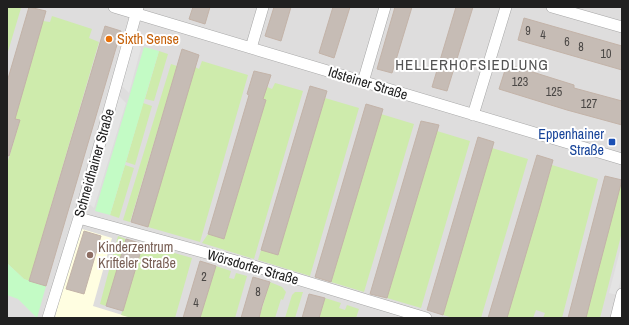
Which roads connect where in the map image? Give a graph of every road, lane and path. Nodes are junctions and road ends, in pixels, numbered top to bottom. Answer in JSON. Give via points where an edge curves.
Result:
{"nodes":[{"id":1,"x":114,"y":7,"type":"edge"},
{"id":2,"x":263,"y":7,"type":"edge"},
{"id":3,"x":385,"y":7,"type":"edge"},
{"id":4,"x":506,"y":7,"type":"edge"},
{"id":5,"x":552,"y":7,"type":"edge"},
{"id":6,"x":137,"y":10,"type":"edge"},
{"id":7,"x":622,"y":27,"type":"edge"},
{"id":8,"x":251,"y":48,"type":"junction"},
{"id":9,"x":363,"y":82,"type":"junction"},
{"id":10,"x":473,"y":115,"type":"junction"},
{"id":11,"x":622,"y":159,"type":"edge"},
{"id":12,"x":79,"y":218,"type":"junction"},
{"id":13,"x":622,"y":294,"type":"edge"},
{"id":14,"x":618,"y":314,"type":"edge"},
{"id":15,"x":48,"y":318,"type":"edge"},
{"id":16,"x":426,"y":318,"type":"edge"}],
"edges":[{"from":1,"to":6,"type":"street","name":"Idsteiner Straße"},
{"from":2,"to":8,"type":"street"},
{"from":3,"to":9,"type":"street"},
{"from":4,"to":10,"type":"street"},
{"from":5,"to":7,"type":"street"},
{"from":6,"to":8,"type":"street","name":"Idsteiner Straße"},
{"from":6,"to":12,"type":"street","name":"Schneidhainer Straße"},
{"from":8,"to":9,"type":"street","name":"Idsteiner Straße"},
{"from":9,"to":10,"type":"street","name":"Idsteiner Straße"},
{"from":10,"to":11,"type":"street","name":"Idsteiner Straße"},
{"from":12,"to":15,"type":"street","name":"Schneidhainer Straße"},
{"from":12,"to":16,"type":"street","name":"Wörsdorfer Straße","via":[[254,266]]},
{"from":13,"to":14,"type":"street"}]}
